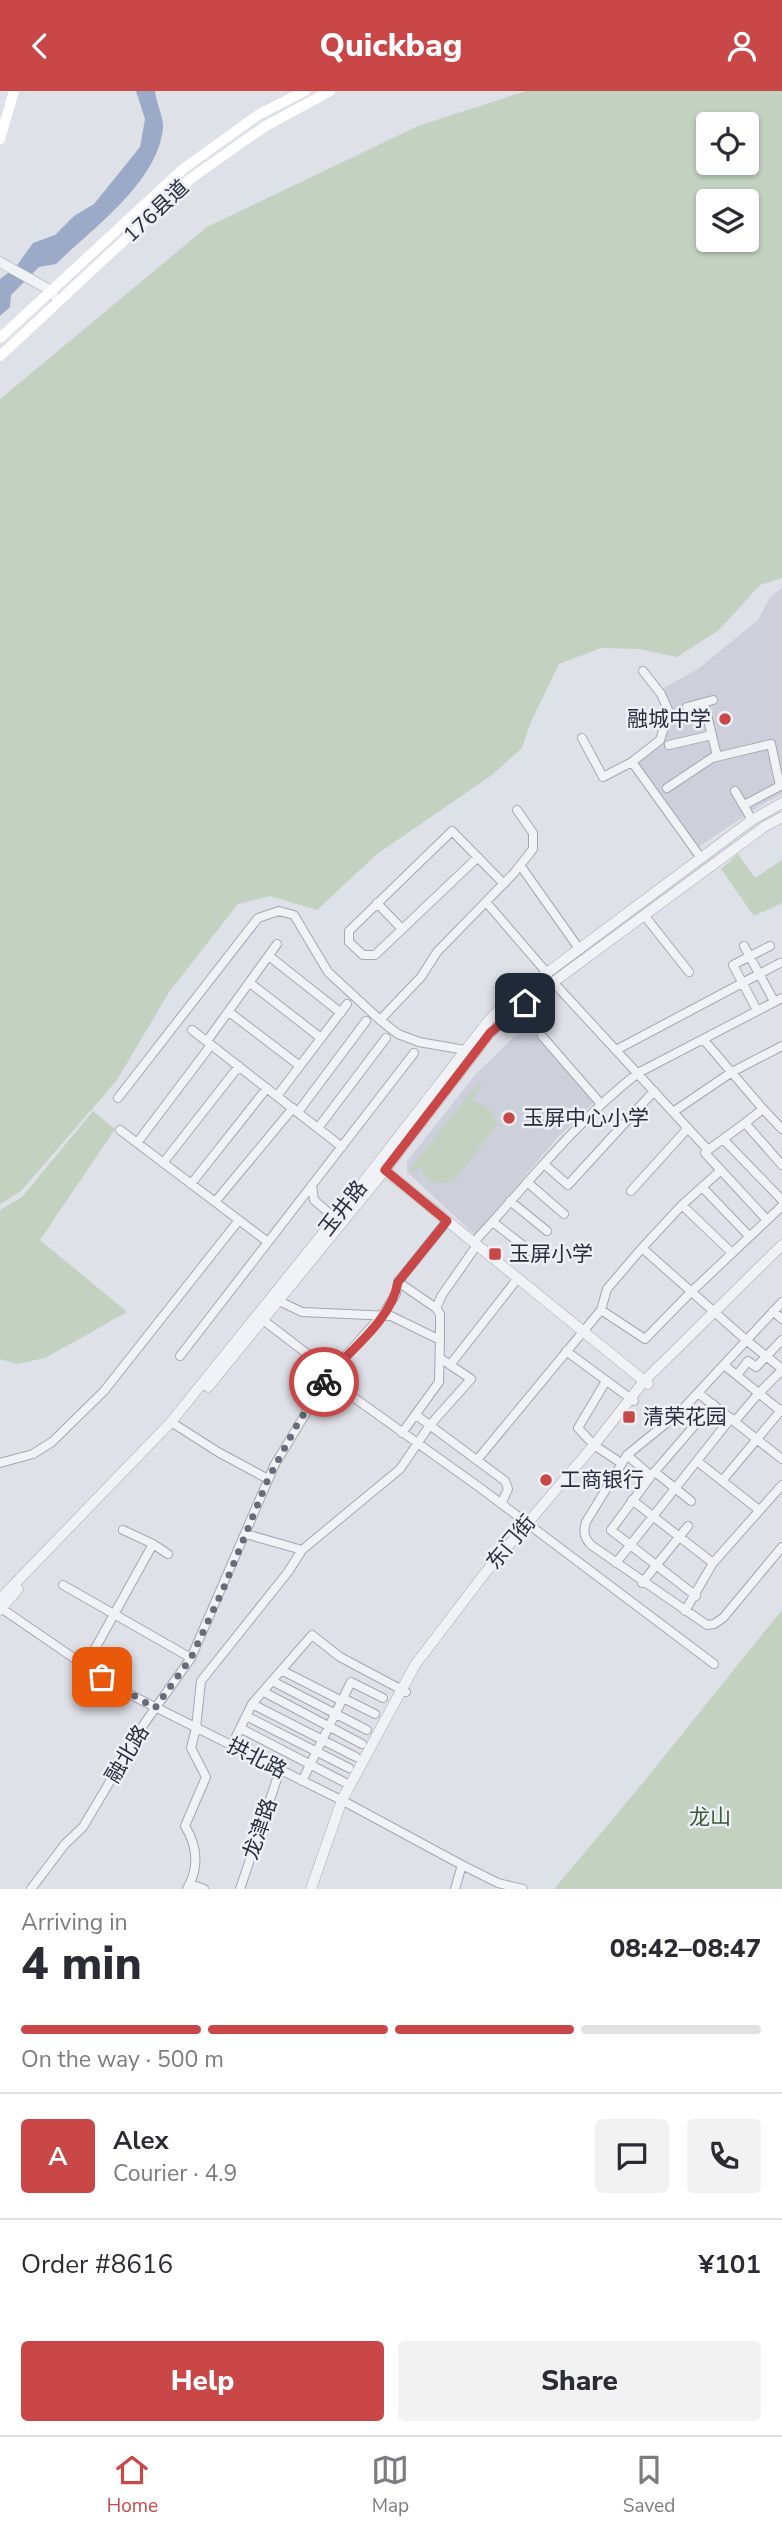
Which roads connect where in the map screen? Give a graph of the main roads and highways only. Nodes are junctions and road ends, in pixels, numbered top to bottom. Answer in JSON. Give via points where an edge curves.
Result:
{"nodes":[{"id":1,"x":14,"y":91,"type":"edge"},
{"id":2,"x":304,"y":91,"type":"edge"},
{"id":3,"x":330,"y":91,"type":"edge"},
{"id":4,"x":0,"y":139,"type":"edge"},
{"id":5,"x":0,"y":338,"type":"edge"},
{"id":6,"x":0,"y":356,"type":"edge"}],
"edges":[{"from":1,"to":4,"type":"main road"},
{"from":2,"to":5,"type":"main road","name":"176县道","via":[[258,115],[183,169]]},
{"from":3,"to":6,"type":"main road","name":"176县道","via":[[264,127],[190,180]]}]}
